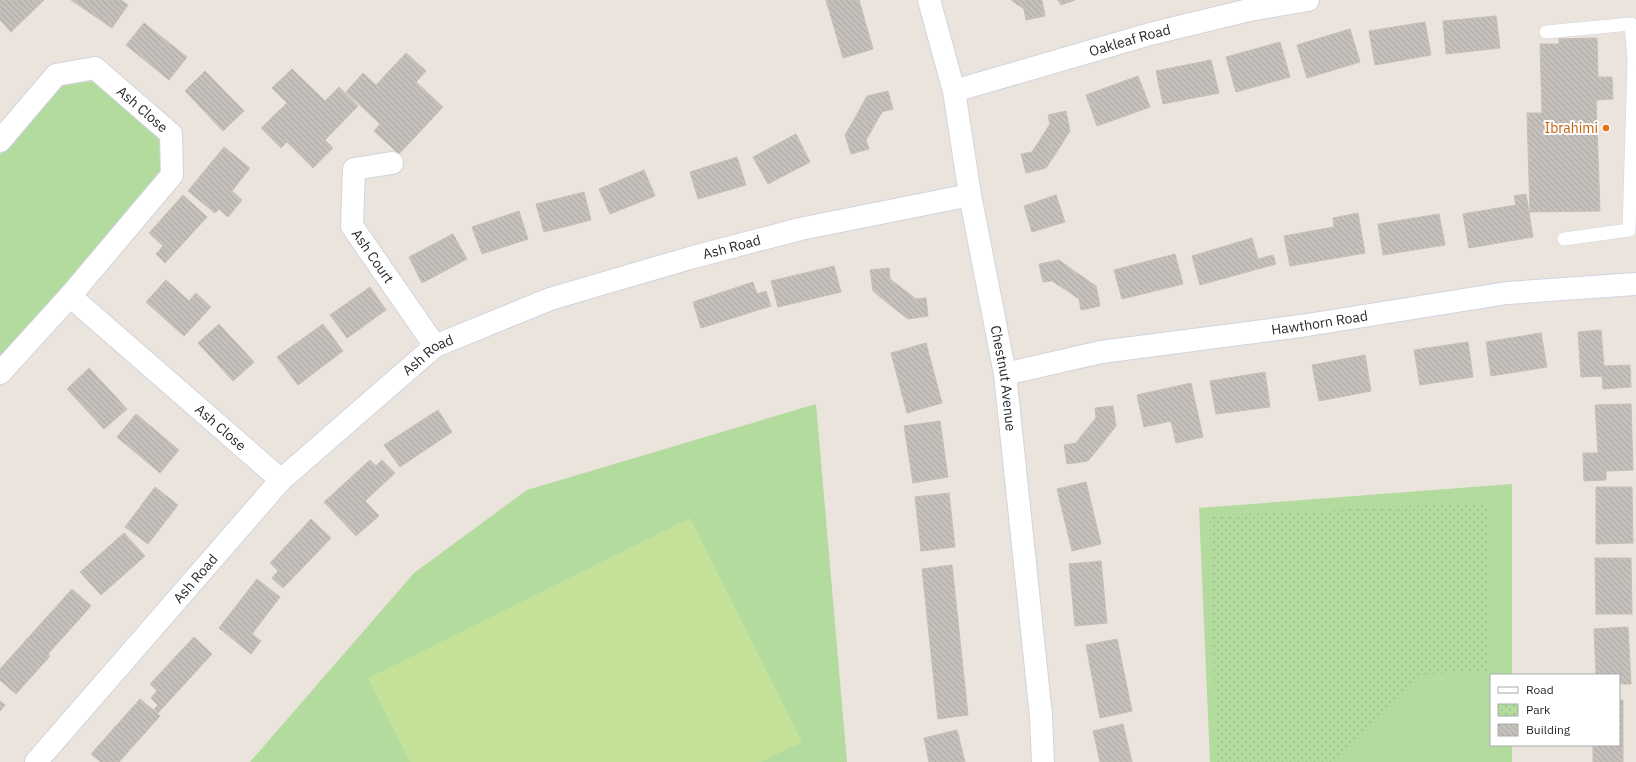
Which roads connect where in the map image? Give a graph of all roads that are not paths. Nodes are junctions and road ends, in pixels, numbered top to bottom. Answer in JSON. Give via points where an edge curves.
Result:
{"nodes":[{"id":1,"x":929,"y":0,"type":"edge"},
{"id":2,"x":1308,"y":0,"type":"edge"},
{"id":3,"x":1546,"y":32,"type":"dead end"},
{"id":4,"x":1635,"y":58,"type":"edge"},
{"id":5,"x":954,"y":91,"type":"junction"},
{"id":6,"x":0,"y":141,"type":"edge"},
{"id":7,"x":392,"y":163,"type":"dead end"},
{"id":8,"x":970,"y":194,"type":"junction"},
{"id":9,"x":1564,"y":239,"type":"dead end"},
{"id":10,"x":1636,"y":284,"type":"edge"},
{"id":11,"x":70,"y":296,"type":"junction"},
{"id":12,"x":435,"y":346,"type":"junction"},
{"id":13,"x":0,"y":373,"type":"edge"},
{"id":14,"x":1006,"y":374,"type":"junction"},
{"id":15,"x":281,"y":480,"type":"junction"},
{"id":16,"x":36,"y":762,"type":"edge"},
{"id":17,"x":1043,"y":762,"type":"edge"}],
"edges":[{"from":1,"to":5,"type":"street","name":"Chestnut Avenue"},
{"from":2,"to":5,"type":"street","name":"Oakleaf Road","via":[[1248,10],[1150,34]]},
{"from":3,"to":4,"type":"lane","via":[[1631,24]]},
{"from":4,"to":9,"type":"lane","via":[[1629,230]]},
{"from":5,"to":8,"type":"street","name":"Chestnut Avenue"},
{"from":6,"to":11,"type":"street","name":"Ash Close","via":[[56,75],[96,68],[171,134],[172,175]]},
{"from":7,"to":12,"type":"street","name":"Ash Court","via":[[354,169],[352,226]]},
{"from":8,"to":12,"type":"street","name":"Ash Road","via":[[800,229],[690,258],[550,299]]},
{"from":8,"to":14,"type":"street","name":"Chestnut Avenue"},
{"from":10,"to":14,"type":"street","name":"Hawthorn Road","via":[[1507,293],[1301,326],[1101,352]]},
{"from":11,"to":13,"type":"street","name":"Ash Close"},
{"from":11,"to":15,"type":"street","name":"Ash Close"},
{"from":12,"to":15,"type":"street","name":"Ash Road"},
{"from":14,"to":17,"type":"street","name":"Chestnut Avenue","via":[[1041,716]]},
{"from":15,"to":16,"type":"street","name":"Ash Road"}]}
